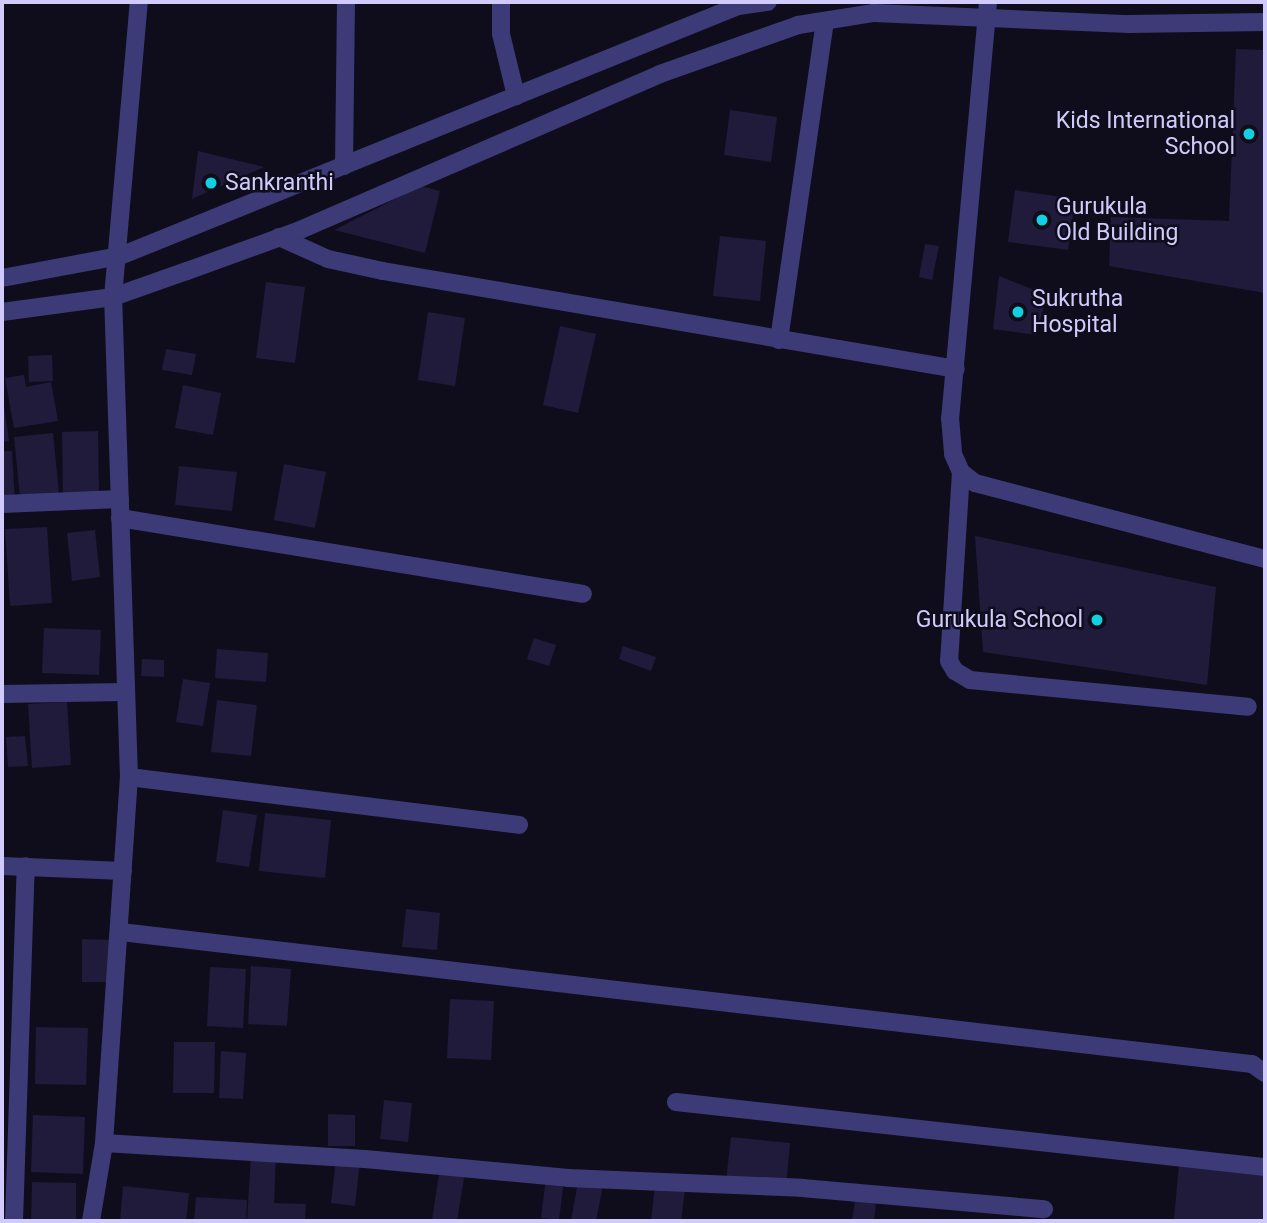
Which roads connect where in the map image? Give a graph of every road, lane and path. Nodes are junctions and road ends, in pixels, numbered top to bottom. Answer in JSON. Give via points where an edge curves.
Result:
{"nodes":[{"id":1,"x":139,"y":2,"type":"edge"},
{"id":2,"x":346,"y":2,"type":"edge"},
{"id":3,"x":501,"y":2,"type":"edge"},
{"id":4,"x":768,"y":2,"type":"edge"},
{"id":5,"x":717,"y":7,"type":"edge"},
{"id":6,"x":988,"y":9,"type":"edge"},
{"id":7,"x":825,"y":21,"type":"junction"},
{"id":8,"x":1265,"y":22,"type":"edge"},
{"id":9,"x":516,"y":96,"type":"junction"},
{"id":10,"x":344,"y":166,"type":"junction"},
{"id":11,"x":279,"y":237,"type":"junction"},
{"id":12,"x":120,"y":256,"type":"junction"},
{"id":13,"x":2,"y":278,"type":"edge"},
{"id":14,"x":113,"y":297,"type":"junction"},
{"id":15,"x":2,"y":312,"type":"edge"},
{"id":16,"x":779,"y":340,"type":"junction"},
{"id":17,"x":956,"y":369,"type":"junction"},
{"id":18,"x":961,"y":472,"type":"junction"},
{"id":19,"x":120,"y":499,"type":"junction"},
{"id":20,"x":2,"y":504,"type":"edge"},
{"id":21,"x":120,"y":518,"type":"junction"},
{"id":22,"x":1265,"y":559,"type":"edge"},
{"id":23,"x":583,"y":594,"type":"dead end"},
{"id":24,"x":126,"y":692,"type":"junction"},
{"id":25,"x":2,"y":694,"type":"edge"},
{"id":26,"x":1248,"y":707,"type":"dead end"},
{"id":27,"x":130,"y":777,"type":"junction"},
{"id":28,"x":519,"y":825,"type":"dead end"},
{"id":29,"x":2,"y":866,"type":"edge"},
{"id":30,"x":26,"y":866,"type":"junction"},
{"id":31,"x":123,"y":870,"type":"junction"},
{"id":32,"x":121,"y":932,"type":"junction"},
{"id":33,"x":1265,"y":1073,"type":"edge"},
{"id":34,"x":676,"y":1102,"type":"dead end"},
{"id":35,"x":104,"y":1143,"type":"junction"},
{"id":36,"x":1265,"y":1167,"type":"edge"},
{"id":37,"x":1044,"y":1209,"type":"dead end"},
{"id":38,"x":14,"y":1221,"type":"edge"},
{"id":39,"x":90,"y":1221,"type":"edge"}],
"edges":[{"from":1,"to":12,"type":"street"},
{"from":2,"to":10,"type":"street"},
{"from":3,"to":9,"type":"street","via":[[501,34]]},
{"from":4,"to":5,"type":"street"},
{"from":5,"to":9,"type":"street"},
{"from":6,"to":7,"type":"street","via":[[874,13]]},
{"from":6,"to":8,"type":"street","via":[[1129,24]]},
{"from":6,"to":17,"type":"street"},
{"from":7,"to":11,"type":"street","via":[[726,48],[671,69]]},
{"from":7,"to":16,"type":"street"},
{"from":9,"to":10,"type":"street"},
{"from":10,"to":12,"type":"street"},
{"from":11,"to":14,"type":"street"},
{"from":11,"to":16,"type":"street","via":[[328,259],[383,271]]},
{"from":12,"to":13,"type":"street"},
{"from":12,"to":14,"type":"street"},
{"from":14,"to":15,"type":"street"},
{"from":14,"to":19,"type":"street"},
{"from":16,"to":17,"type":"street"},
{"from":17,"to":18,"type":"street","via":[[950,418],[953,454]]},
{"from":18,"to":22,"type":"street","via":[[975,483]]},
{"from":18,"to":26,"type":"street","via":[[949,661],[955,671],[970,680]]},
{"from":19,"to":20,"type":"street"},
{"from":19,"to":21,"type":"street"},
{"from":21,"to":23,"type":"street"},
{"from":21,"to":24,"type":"street"},
{"from":24,"to":25,"type":"street"},
{"from":24,"to":27,"type":"street"},
{"from":27,"to":28,"type":"street"},
{"from":27,"to":31,"type":"street"},
{"from":29,"to":30,"type":"street"},
{"from":30,"to":31,"type":"street"},
{"from":30,"to":38,"type":"street"},
{"from":31,"to":32,"type":"street"},
{"from":32,"to":33,"type":"street","via":[[1239,1063]]},
{"from":32,"to":35,"type":"street"},
{"from":34,"to":36,"type":"street"},
{"from":35,"to":37,"type":"street","via":[[365,1159],[568,1178],[802,1188]]},
{"from":35,"to":39,"type":"street"}]}
